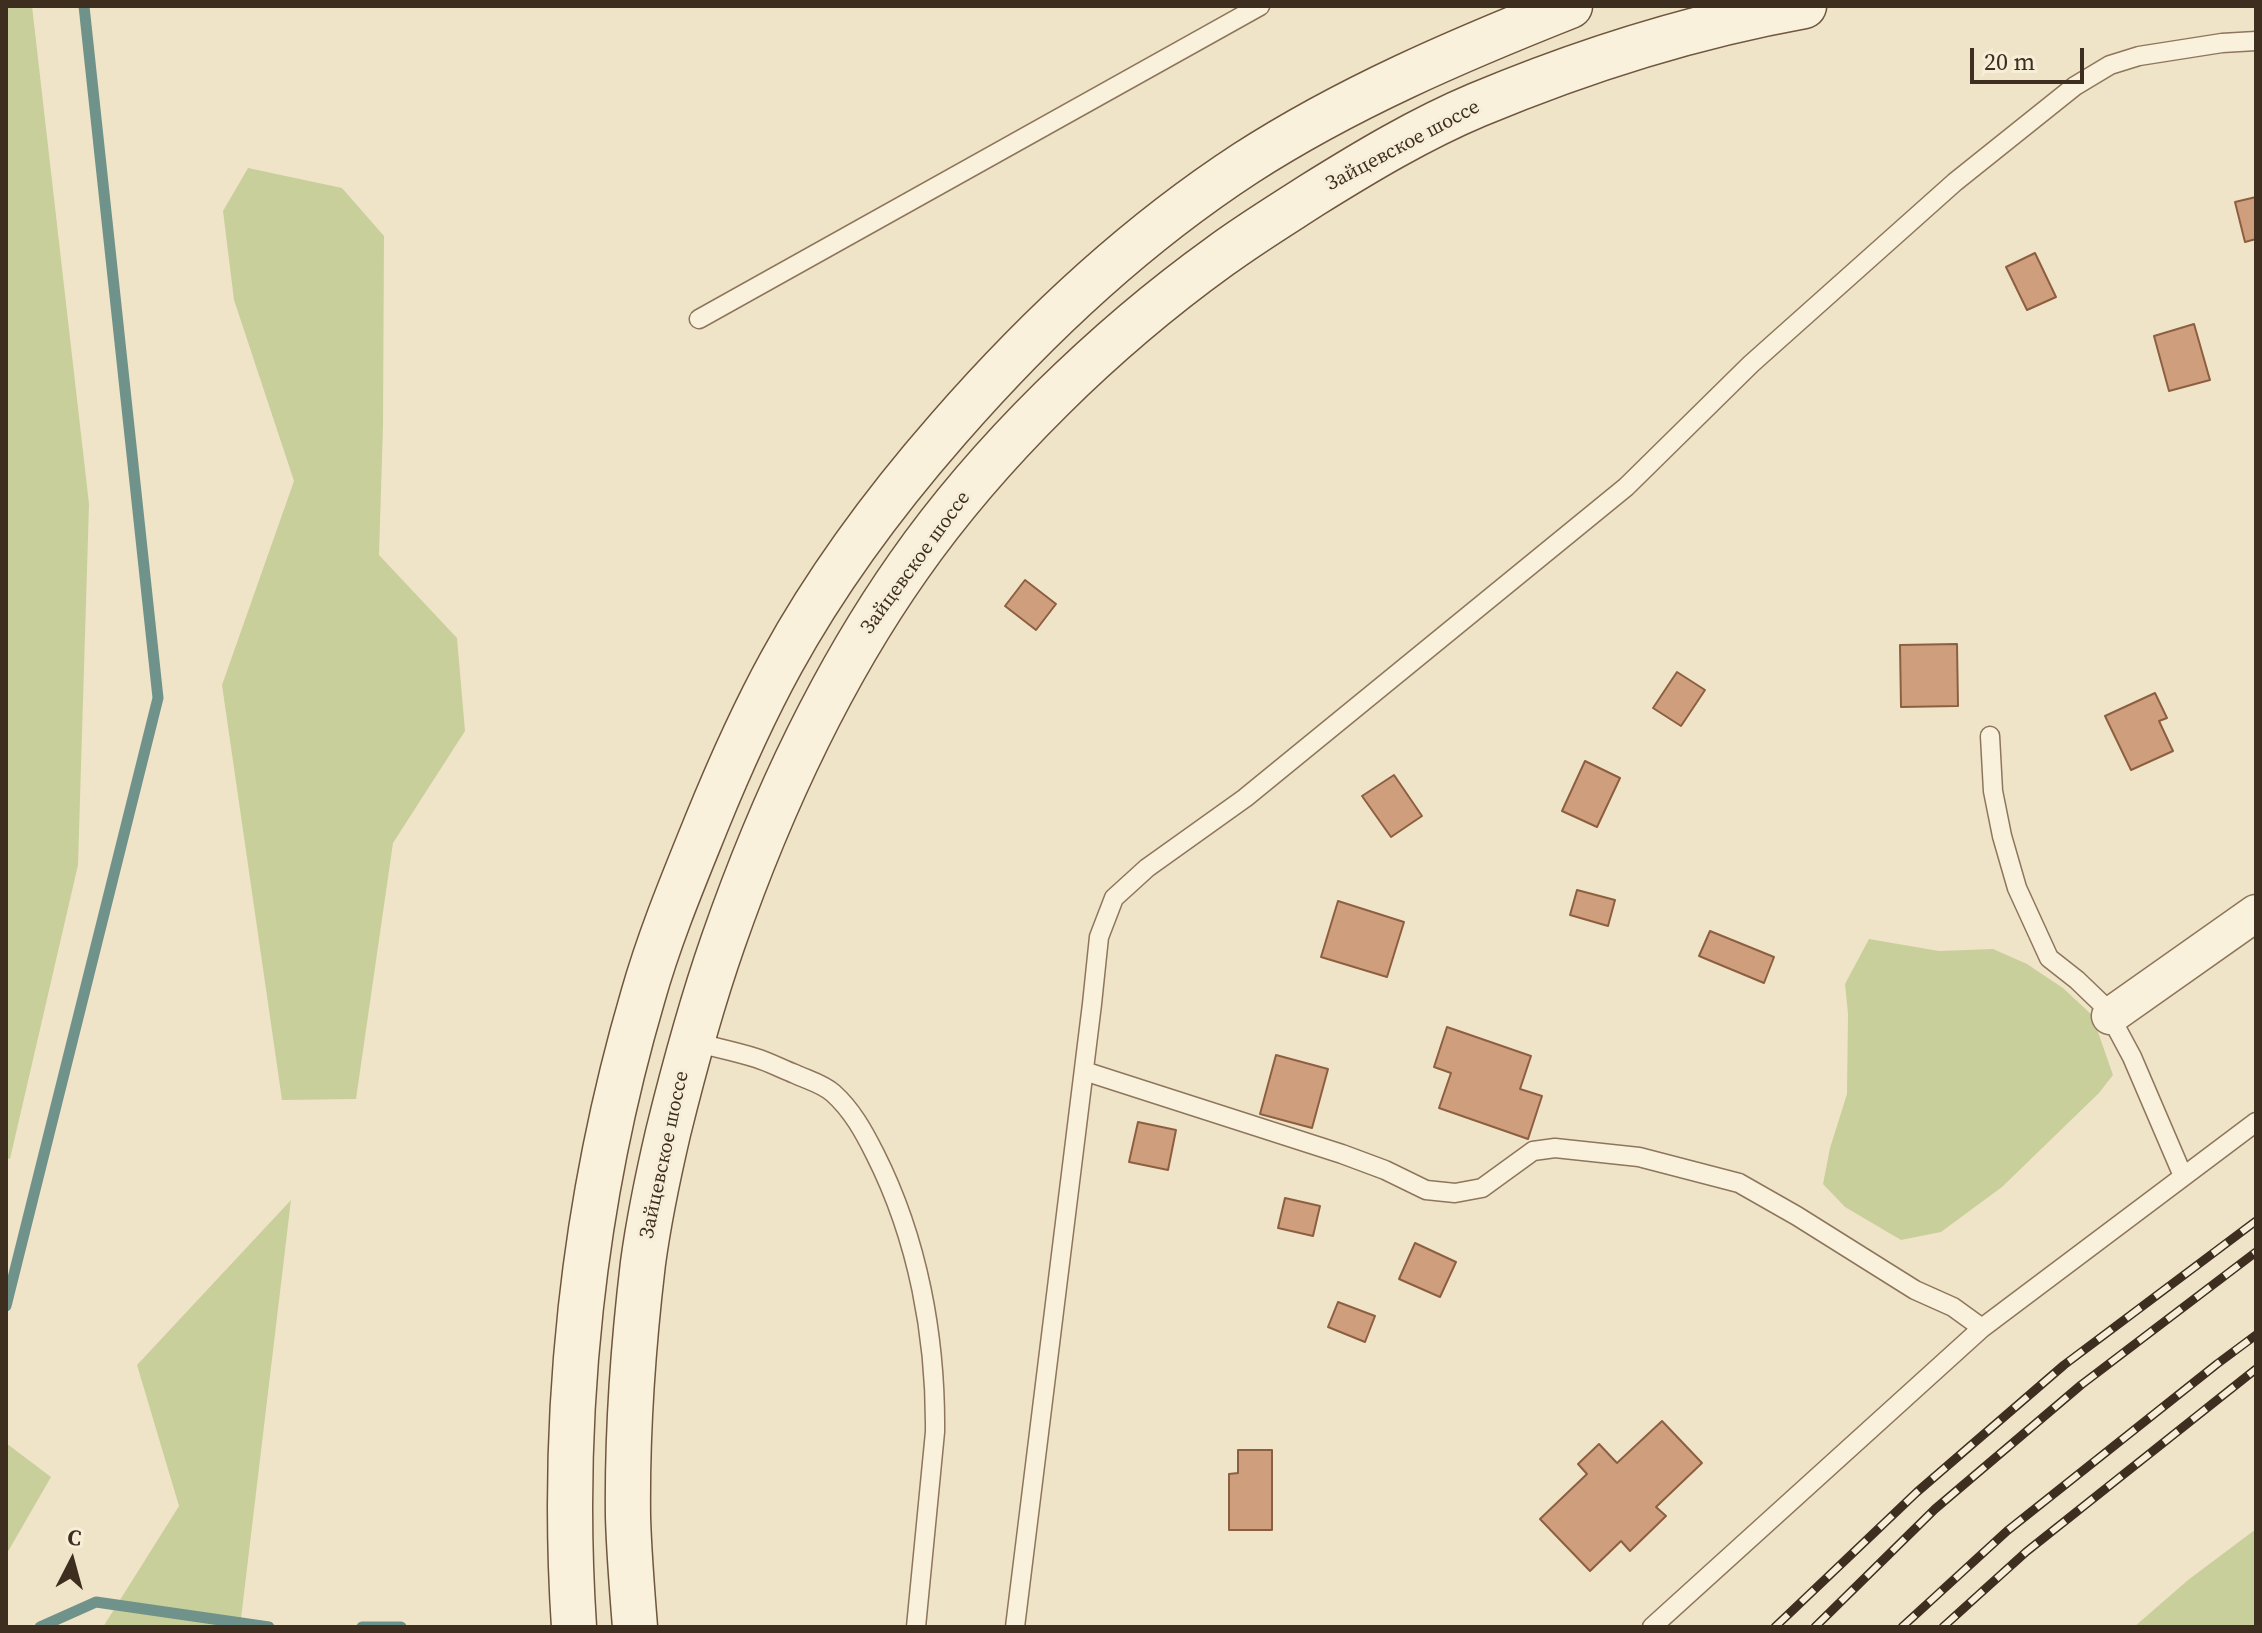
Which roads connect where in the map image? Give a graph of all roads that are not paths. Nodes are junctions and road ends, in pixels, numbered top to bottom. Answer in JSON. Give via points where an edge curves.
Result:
{"nodes":[{"id":1,"x":1260,"y":6,"type":"edge"},
{"id":2,"x":1570,"y":6,"type":"edge"},
{"id":3,"x":1804,"y":6,"type":"edge"},
{"id":4,"x":2256,"y":41,"type":"edge"},
{"id":5,"x":699,"y":319,"type":"dead end"},
{"id":6,"x":1990,"y":736,"type":"dead end"},
{"id":7,"x":2256,"y":913,"type":"edge"},
{"id":8,"x":2110,"y":1016,"type":"junction"},
{"id":9,"x":691,"y":1041,"type":"junction"},
{"id":10,"x":1084,"y":1071,"type":"junction"},
{"id":11,"x":2256,"y":1122,"type":"edge"},
{"id":12,"x":2183,"y":1176,"type":"junction"},
{"id":13,"x":1982,"y":1328,"type":"junction"},
{"id":14,"x":574,"y":1627,"type":"edge"},
{"id":15,"x":635,"y":1627,"type":"edge"},
{"id":16,"x":916,"y":1627,"type":"edge"},
{"id":17,"x":1015,"y":1627,"type":"edge"},
{"id":18,"x":1652,"y":1627,"type":"edge"}],
"edges":[{"from":1,"to":5,"type":"lane"},
{"from":2,"to":14,"type":"main road","via":[[1509,23],[1301,130],[1192,200],[1088,285],[1026,342],[910,473],[856,543],[782,660],[679,891],[642,998],[616,1099],[578,1333],[569,1495]]},
{"from":3,"to":9,"type":"main road","name":"Зайцевское шоссе","via":[[1622,52],[1440,122],[1220,255],[1074,378],[988,465],[909,565],[859,641],[777,801]]},
{"from":4,"to":10,"type":"lane","via":[[2139,56],[2110,65],[2075,86],[1944,192],[1751,364],[1626,487],[1245,798],[1147,868],[1114,898],[1099,937]]},
{"from":6,"to":8,"type":"lane","via":[[1993,791],[2017,888],[2049,958]]},
{"from":7,"to":8,"type":"street"},
{"from":8,"to":12,"type":"lane"},
{"from":9,"to":15,"type":"main road","name":"Зайцевское шоссе","via":[[658,1177],[636,1330],[628,1504]]},
{"from":9,"to":16,"type":"lane","via":[[757,1058],[832,1092],[862,1128],[891,1187],[926,1316],[936,1403]]},
{"from":10,"to":13,"type":"lane","via":[[1342,1154],[1426,1190],[1455,1193],[1482,1188],[1533,1151],[1555,1148],[1639,1157],[1739,1183]]},
{"from":10,"to":17,"type":"lane"},
{"from":11,"to":12,"type":"lane"},
{"from":12,"to":13,"type":"lane"},
{"from":13,"to":18,"type":"lane"}]}
